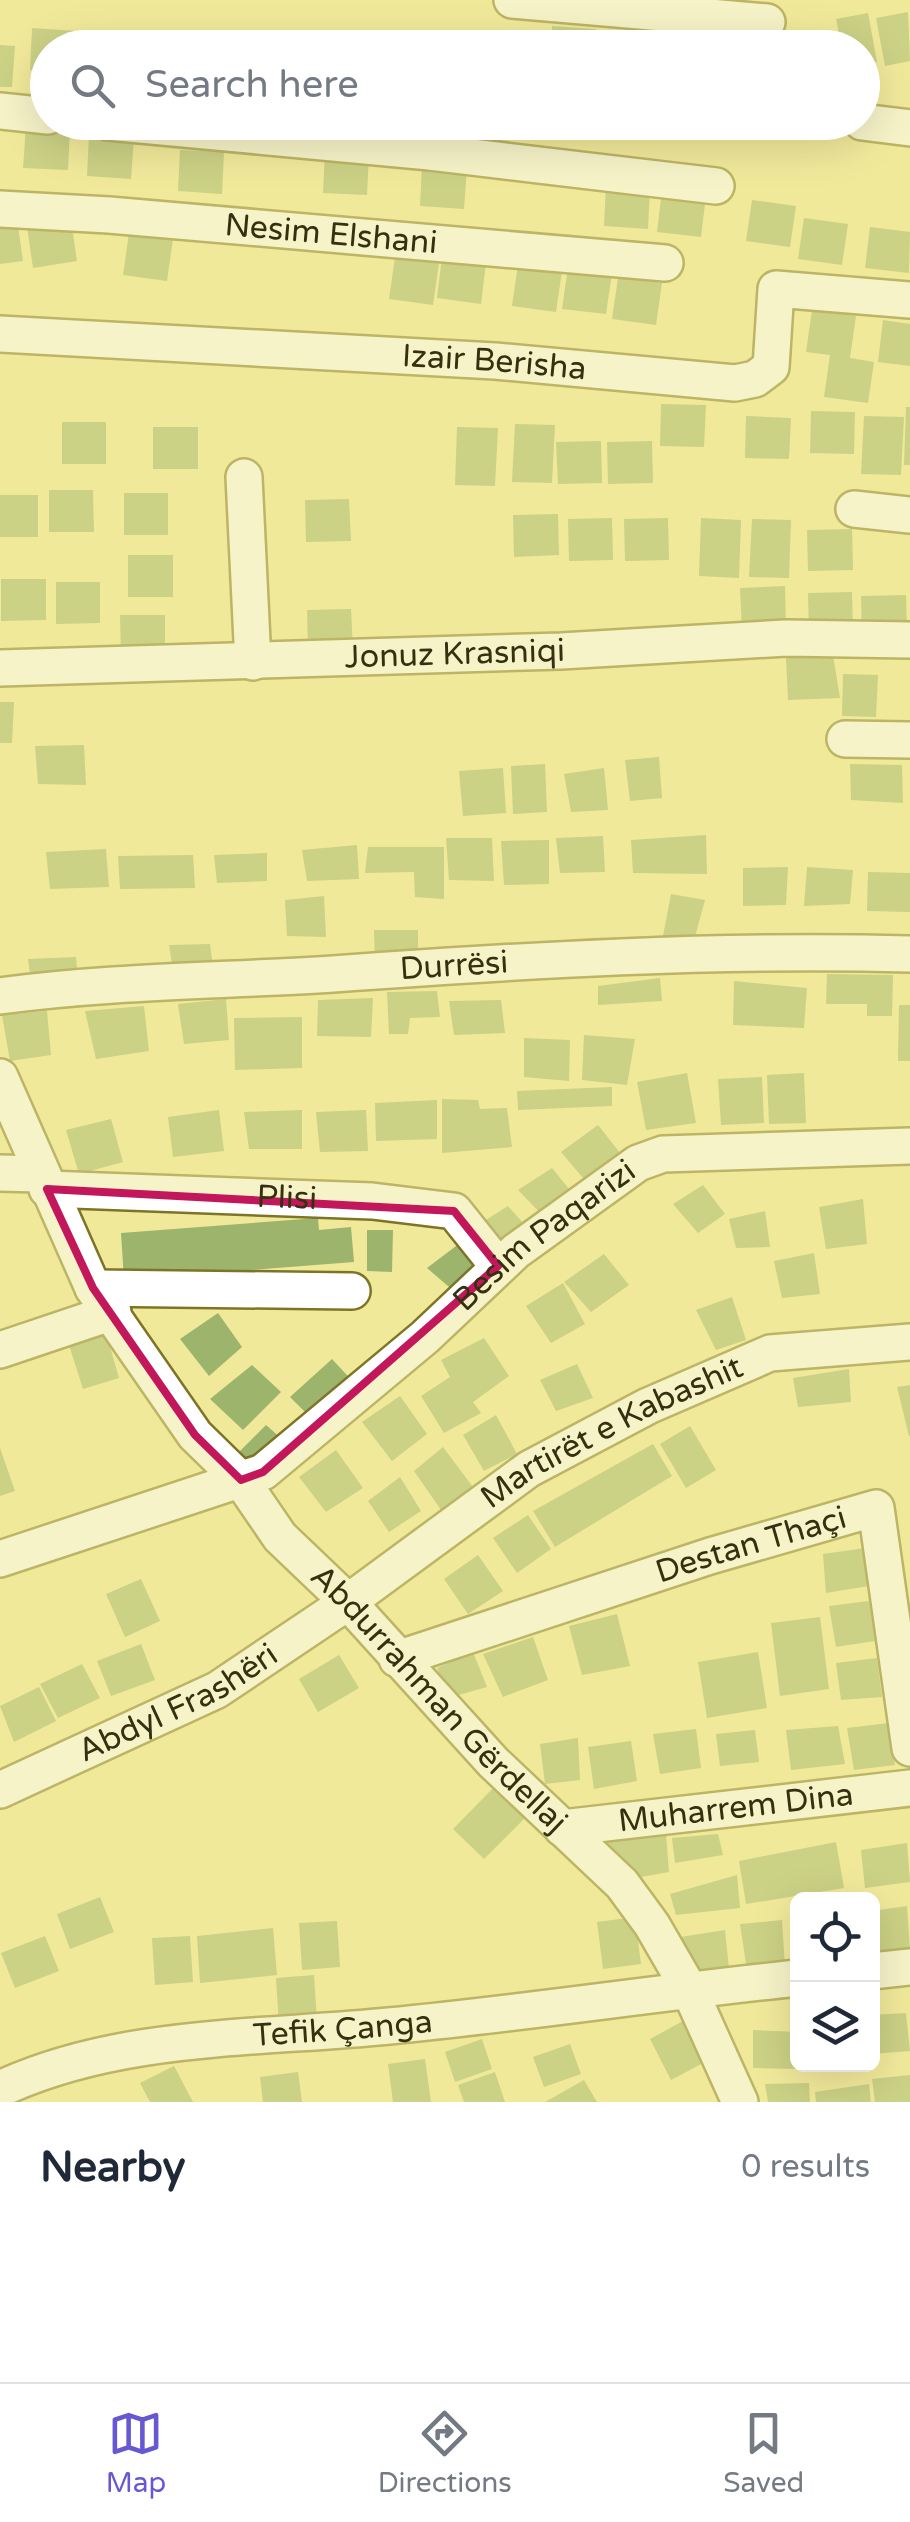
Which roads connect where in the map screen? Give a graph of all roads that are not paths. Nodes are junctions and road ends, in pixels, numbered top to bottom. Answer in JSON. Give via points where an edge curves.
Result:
{"nodes":[{"id":1,"x":512,"y":0,"type":"edge"},
{"id":2,"x":767,"y":22,"type":"dead end"},
{"id":3,"x":0,"y":111,"type":"edge"},
{"id":4,"x":30,"y":114,"type":"edge"},
{"id":5,"x":880,"y":124,"type":"edge"},
{"id":6,"x":910,"y":128,"type":"edge"},
{"id":7,"x":279,"y":140,"type":"edge"},
{"id":8,"x":716,"y":186,"type":"dead end"},
{"id":9,"x":0,"y":210,"type":"edge"},
{"id":10,"x":665,"y":264,"type":"dead end"},
{"id":11,"x":910,"y":300,"type":"edge"},
{"id":12,"x":0,"y":334,"type":"edge"},
{"id":13,"x":244,"y":477,"type":"dead end"},
{"id":14,"x":854,"y":510,"type":"dead end"},
{"id":15,"x":910,"y":515,"type":"edge"},
{"id":16,"x":910,"y":640,"type":"edge"},
{"id":17,"x":252,"y":662,"type":"junction"},
{"id":18,"x":0,"y":668,"type":"edge"},
{"id":19,"x":845,"y":739,"type":"dead end"},
{"id":20,"x":910,"y":740,"type":"edge"},
{"id":21,"x":910,"y":954,"type":"edge"},
{"id":22,"x":0,"y":996,"type":"edge"},
{"id":23,"x":0,"y":1077,"type":"edge"},
{"id":24,"x":910,"y":1146,"type":"edge"},
{"id":25,"x":0,"y":1173,"type":"edge"},
{"id":26,"x":44,"y":1181,"type":"junction"},
{"id":27,"x":498,"y":1266,"type":"junction"},
{"id":28,"x":352,"y":1292,"type":"dead end"},
{"id":29,"x":103,"y":1300,"type":"junction"},
{"id":30,"x":910,"y":1342,"type":"edge"},
{"id":31,"x":0,"y":1350,"type":"edge"},
{"id":32,"x":241,"y":1480,"type":"junction"},
{"id":33,"x":893,"y":1504,"type":"edge"},
{"id":34,"x":0,"y":1559,"type":"edge"},
{"id":35,"x":348,"y":1602,"type":"junction"},
{"id":36,"x":397,"y":1660,"type":"junction"},
{"id":37,"x":910,"y":1748,"type":"edge"},
{"id":38,"x":910,"y":1788,"type":"edge"},
{"id":39,"x":0,"y":1790,"type":"edge"},
{"id":40,"x":562,"y":1828,"type":"junction"},
{"id":41,"x":910,"y":1967,"type":"edge"},
{"id":42,"x":880,"y":1970,"type":"edge"},
{"id":43,"x":790,"y":1979,"type":"edge"},
{"id":44,"x":689,"y":1989,"type":"junction"},
{"id":45,"x":0,"y":2089,"type":"edge"},
{"id":46,"x":740,"y":2102,"type":"edge"}],
"edges":[{"from":1,"to":2,"type":"street"},
{"from":3,"to":4,"type":"street"},
{"from":5,"to":6,"type":"street"},
{"from":7,"to":8,"type":"street"},
{"from":9,"to":10,"type":"street","name":"Nesim Elshani"},
{"from":11,"to":12,"type":"street","name":"Izair Berisha","via":[[776,289],[771,368],[735,383],[495,361]]},
{"from":13,"to":17,"type":"street"},
{"from":14,"to":15,"type":"street"},
{"from":16,"to":17,"type":"street","name":"Jonuz Krasniqi","via":[[786,638]]},
{"from":17,"to":18,"type":"street","name":"Jonuz Krasniqi"},
{"from":19,"to":20,"type":"street"},
{"from":21,"to":22,"type":"street","name":"Durrësi","via":[[612,954],[97,983]]},
{"from":23,"to":26,"type":"street","name":"Abdurrahman Gërdellaj"},
{"from":24,"to":27,"type":"street","name":"Besim Paqarizi","via":[[664,1154],[638,1163]]},
{"from":25,"to":26,"type":"street","name":"Plisi"},
{"from":26,"to":27,"type":"street","name":"Plisi","via":[[454,1212]]},
{"from":26,"to":29,"type":"street","name":"Abdurrahman Gërdellaj"},
{"from":27,"to":32,"type":"street","name":"Besim Paqarizi","via":[[336,1412],[263,1472]]},
{"from":28,"to":29,"type":"street"},
{"from":29,"to":31,"type":"street"},
{"from":29,"to":32,"type":"street","name":"Abdurrahman Gërdellaj","via":[[195,1435]]},
{"from":30,"to":35,"type":"street","name":"Martirët e Kabashit","via":[[770,1353],[648,1406],[529,1469]]},
{"from":32,"to":34,"type":"street","name":"Besim Paqarizi"},
{"from":32,"to":35,"type":"street","name":"Abdurrahman Gërdellaj","via":[[280,1537]]},
{"from":33,"to":36,"type":"street","name":"Destan Thaçi","via":[[710,1556]]},
{"from":33,"to":37,"type":"street","name":"Destan Thaçi"},
{"from":35,"to":36,"type":"street","name":"Abdurrahman Gërdellaj"},
{"from":35,"to":39,"type":"street","name":"Abdyl Frashëri","via":[[216,1690]]},
{"from":36,"to":40,"type":"street","name":"Abdurrahman Gërdellaj"},
{"from":38,"to":40,"type":"street","name":"Muharrem Dina"},
{"from":40,"to":44,"type":"street","name":"Abdurrahman Gërdellaj","via":[[622,1884]]},
{"from":41,"to":42,"type":"street"},
{"from":43,"to":44,"type":"street","name":"Tefik Çanga"},
{"from":44,"to":45,"type":"street","name":"Tefik Çanga","via":[[540,2011],[85,2056]]},
{"from":44,"to":46,"type":"street","name":"Abdurrahman Gërdellaj"}]}
